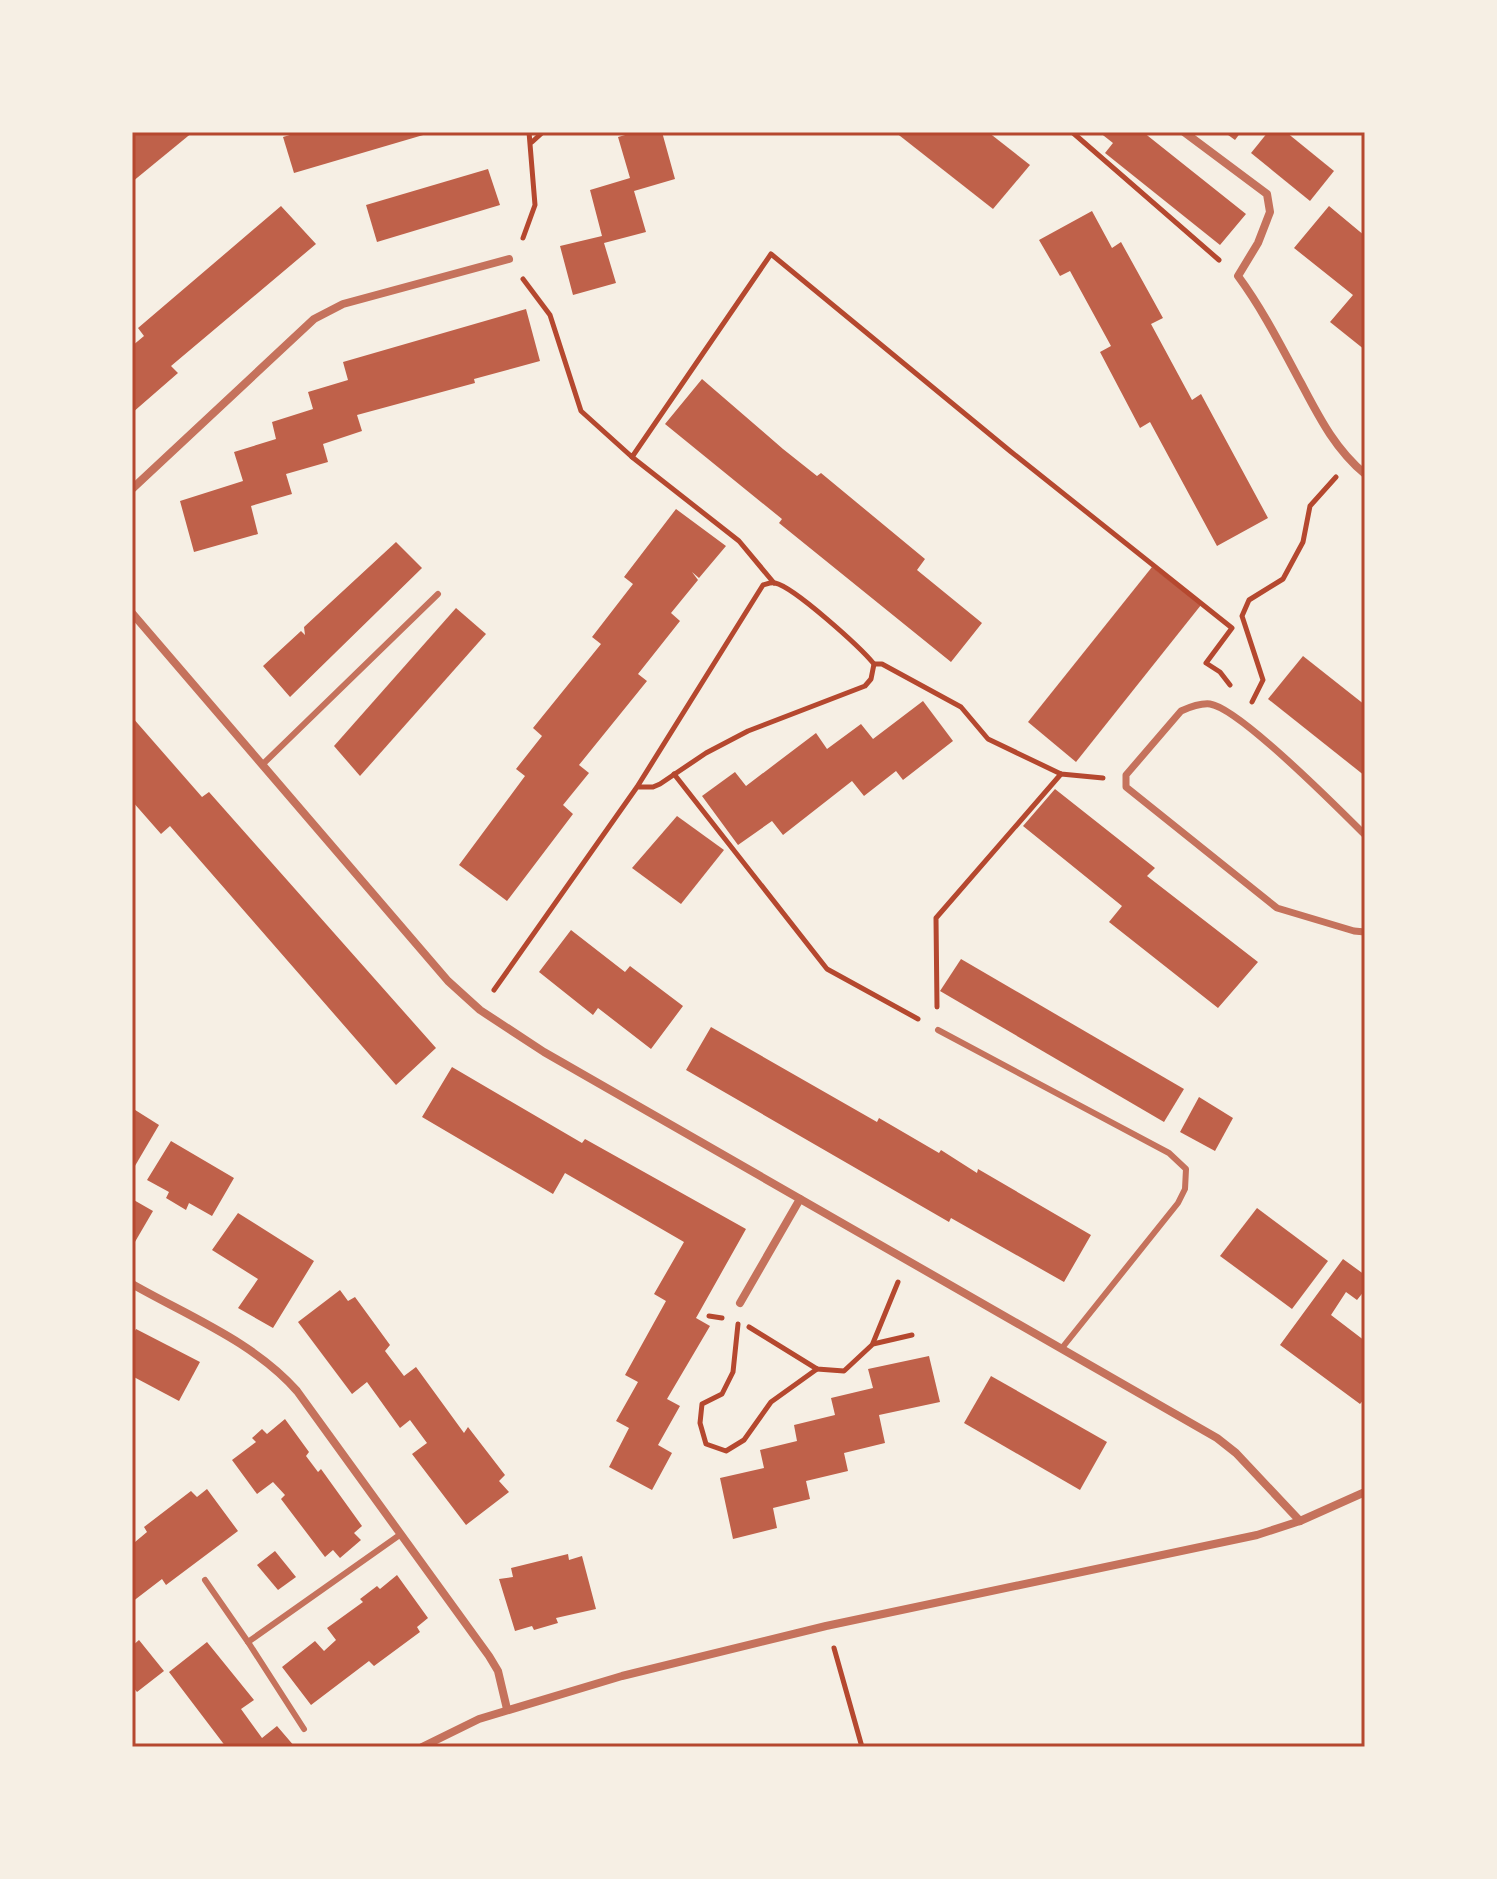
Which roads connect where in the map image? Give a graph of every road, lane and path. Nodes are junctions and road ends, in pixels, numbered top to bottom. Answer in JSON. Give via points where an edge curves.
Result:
{"nodes":[{"id":1,"x":529,"y":132,"type":"edge"},
{"id":2,"x":543,"y":132,"type":"edge"},
{"id":3,"x":1072,"y":132,"type":"edge"},
{"id":4,"x":1184,"y":132,"type":"edge"},
{"id":5,"x":531,"y":143,"type":"junction"},
{"id":6,"x":509,"y":259,"type":"junction"},
{"id":7,"x":1238,"y":276,"type":"junction"},
{"id":8,"x":632,"y":457,"type":"junction"},
{"id":9,"x":1350,"y":462,"type":"junction"},
{"id":10,"x":1365,"y":474,"type":"edge"},
{"id":11,"x":132,"y":489,"type":"edge"},
{"id":12,"x":775,"y":583,"type":"junction"},
{"id":13,"x":438,"y":594,"type":"dead end"},
{"id":14,"x":132,"y":613,"type":"edge"},
{"id":15,"x":1242,"y":616,"type":"junction"},
{"id":16,"x":1232,"y":628,"type":"junction"},
{"id":17,"x":874,"y":664,"type":"junction"},
{"id":18,"x":1248,"y":709,"type":"junction"},
{"id":19,"x":1241,"y":722,"type":"junction"},
{"id":20,"x":262,"y":765,"type":"junction"},
{"id":21,"x":674,"y":774,"type":"junction"},
{"id":22,"x":1061,"y":774,"type":"junction"},
{"id":23,"x":1124,"y":781,"type":"junction"},
{"id":24,"x":637,"y":787,"type":"junction"},
{"id":25,"x":1365,"y":835,"type":"edge"},
{"id":26,"x":1365,"y":932,"type":"edge"},
{"id":27,"x":480,"y":1010,"type":"junction"},
{"id":28,"x":938,"y":1030,"type":"junction"},
{"id":29,"x":800,"y":1199,"type":"junction"},
{"id":30,"x":907,"y":1260,"type":"junction"},
{"id":31,"x":132,"y":1284,"type":"edge"},
{"id":32,"x":740,"y":1303,"type":"dead end"},
{"id":33,"x":912,"y":1335,"type":"dead end"},
{"id":34,"x":873,"y":1344,"type":"junction"},
{"id":35,"x":1062,"y":1348,"type":"junction"},
{"id":36,"x":817,"y":1369,"type":"junction"},
{"id":37,"x":1365,"y":1492,"type":"edge"},
{"id":38,"x":1300,"y":1521,"type":"junction"},
{"id":39,"x":401,"y":1534,"type":"junction"},
{"id":40,"x":205,"y":1580,"type":"dead end"},
{"id":41,"x":826,"y":1626,"type":"junction"},
{"id":42,"x":248,"y":1642,"type":"junction"},
{"id":43,"x":507,"y":1709,"type":"junction"},
{"id":44,"x":304,"y":1729,"type":"dead end"},
{"id":45,"x":422,"y":1747,"type":"edge"},
{"id":46,"x":862,"y":1747,"type":"edge"}],
"edges":[{"from":1,"to":5,"type":"path"},
{"from":2,"to":5,"type":"path"},
{"from":3,"to":7,"type":"path"},
{"from":4,"to":7,"type":"street","via":[[1267,194],[1270,212]]},
{"from":5,"to":6,"type":"path","via":[[535,205],[525,236]]},
{"from":6,"to":8,"type":"path","via":[[550,315],[581,411]]},
{"from":6,"to":11,"type":"street","via":[[330,309]]},
{"from":7,"to":9,"type":"street"},
{"from":8,"to":12,"type":"path","via":[[739,541]]},
{"from":8,"to":16,"type":"path","via":[[771,254]]},
{"from":9,"to":10,"type":"street"},
{"from":9,"to":15,"type":"path","via":[[1310,506],[1303,542],[1283,579],[1249,600]]},
{"from":12,"to":17,"type":"path"},
{"from":12,"to":24,"type":"path","via":[[763,585]]},
{"from":13,"to":20,"type":"lane"},
{"from":14,"to":20,"type":"street"},
{"from":15,"to":16,"type":"path"},
{"from":15,"to":18,"type":"path","via":[[1263,680]]},
{"from":16,"to":18,"type":"path","via":[[1206,663],[1220,672]]},
{"from":17,"to":21,"type":"path","via":[[865,686],[748,731]]},
{"from":17,"to":22,"type":"path","via":[[961,707],[988,739]]},
{"from":18,"to":19,"type":"path"},
{"from":19,"to":23,"type":"street","via":[[1209,704],[1190,706]]},
{"from":19,"to":25,"type":"street"},
{"from":20,"to":27,"type":"street","via":[[448,981]]},
{"from":21,"to":24,"type":"path","via":[[653,787]]},
{"from":21,"to":28,"type":"path","via":[[827,969]]},
{"from":22,"to":23,"type":"path"},
{"from":22,"to":28,"type":"path","via":[[936,918]]},
{"from":23,"to":26,"type":"street","via":[[1277,908]]},
{"from":24,"to":27,"type":"path"},
{"from":27,"to":29,"type":"street"},
{"from":28,"to":35,"type":"lane","via":[[1169,1153],[1186,1169],[1178,1203]]},
{"from":29,"to":30,"type":"street"},
{"from":29,"to":32,"type":"street"},
{"from":30,"to":34,"type":"path"},
{"from":30,"to":35,"type":"street"},
{"from":31,"to":39,"type":"street","via":[[256,1353],[282,1375]]},
{"from":33,"to":34,"type":"path"},
{"from":34,"to":36,"type":"path","via":[[844,1371]]},
{"from":35,"to":38,"type":"street","via":[[1217,1438]]},
{"from":36,"to":36,"type":"path","via":[[738,1320],[733,1372],[722,1394],[702,1404],[706,1444],[726,1451],[744,1440],[771,1402]]},
{"from":37,"to":38,"type":"street"},
{"from":38,"to":41,"type":"street","via":[[1257,1535]]},
{"from":39,"to":42,"type":"lane"},
{"from":39,"to":43,"type":"street","via":[[489,1656]]},
{"from":40,"to":42,"type":"lane"},
{"from":41,"to":43,"type":"street"},
{"from":41,"to":46,"type":"path"},
{"from":42,"to":44,"type":"lane"},
{"from":43,"to":45,"type":"street"}]}
